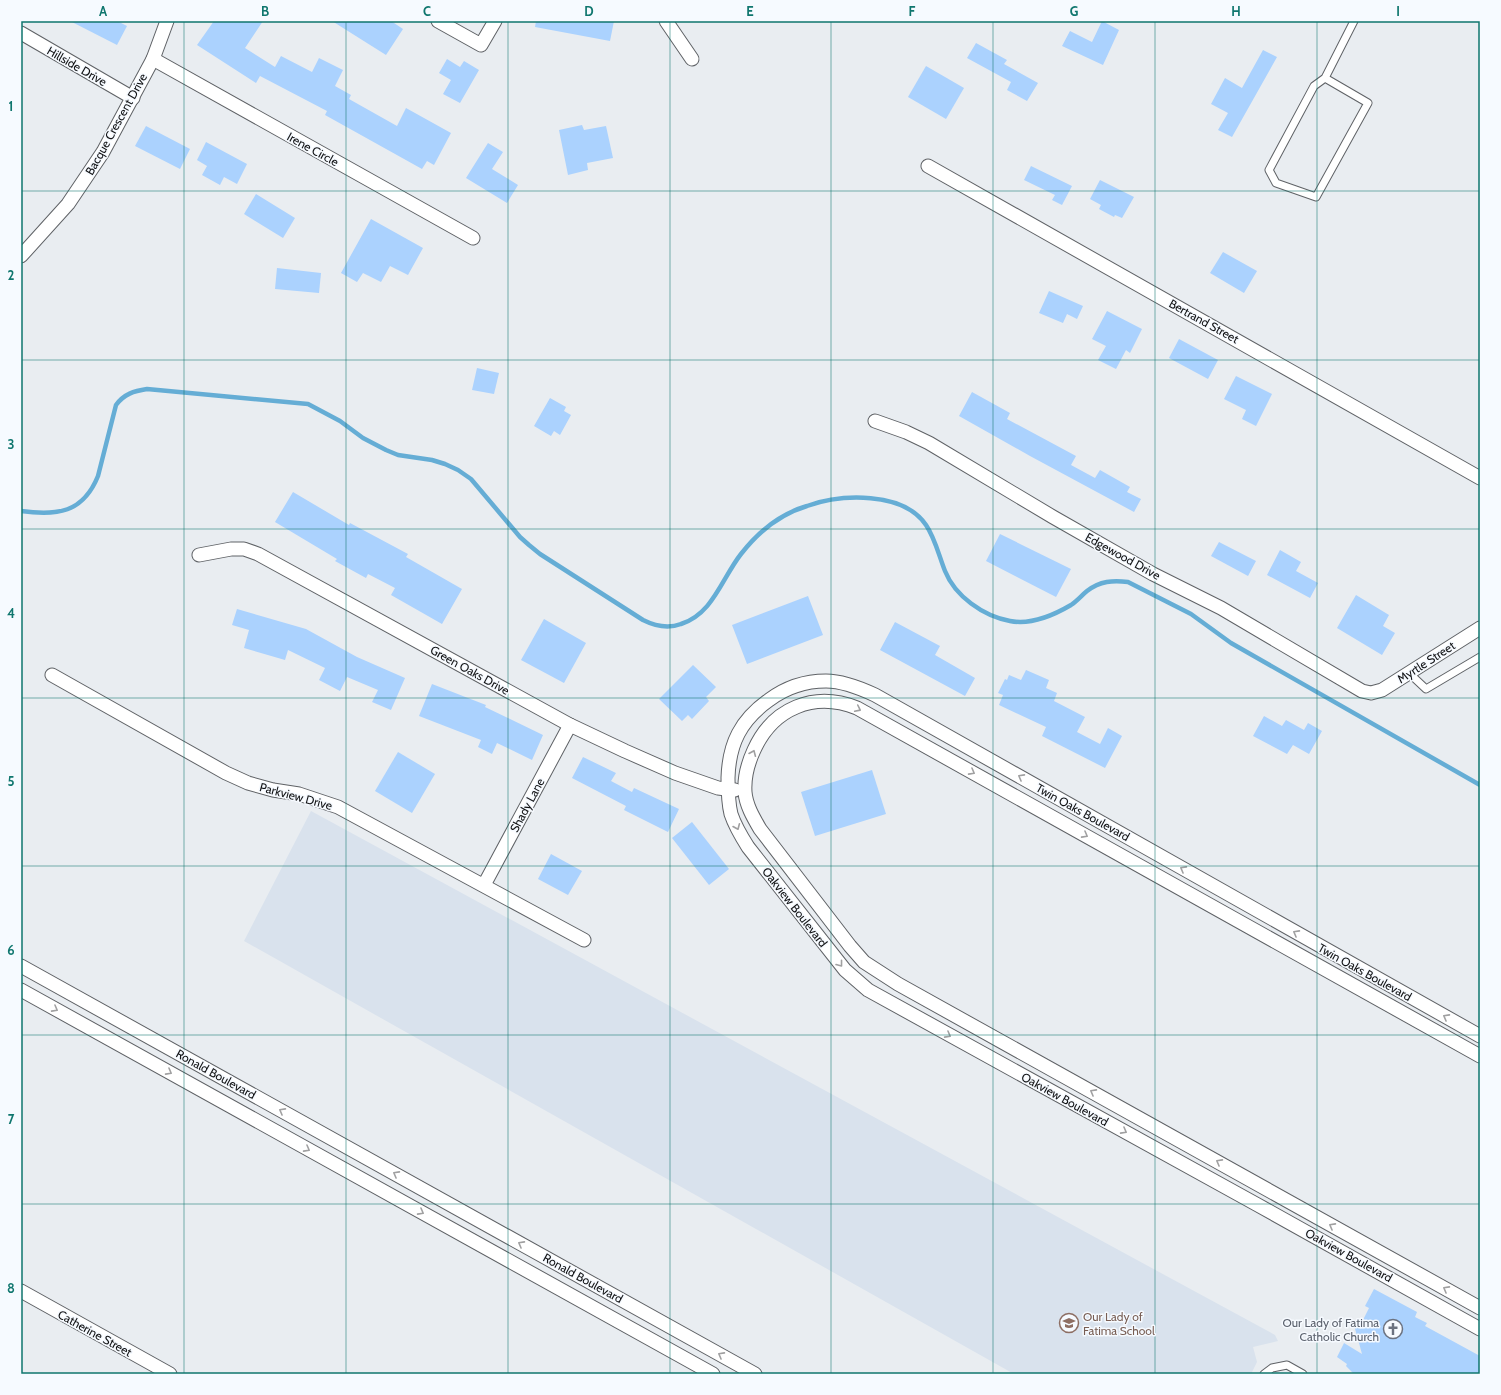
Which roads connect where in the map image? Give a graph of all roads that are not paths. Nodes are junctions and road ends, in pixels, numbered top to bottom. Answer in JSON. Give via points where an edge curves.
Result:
{"nodes":[{"id":1,"x":167,"y":21,"type":"edge"},
{"id":2,"x":438,"y":21,"type":"edge"},
{"id":3,"x":495,"y":21,"type":"edge"},
{"id":4,"x":666,"y":21,"type":"edge"},
{"id":5,"x":1354,"y":21,"type":"edge"},
{"id":6,"x":21,"y":33,"type":"edge"},
{"id":7,"x":152,"y":59,"type":"junction"},
{"id":8,"x":692,"y":59,"type":"dead end"},
{"id":9,"x":1325,"y":78,"type":"junction"},
{"id":10,"x":133,"y":98,"type":"junction"},
{"id":11,"x":928,"y":166,"type":"dead end"},
{"id":12,"x":473,"y":238,"type":"dead end"},
{"id":13,"x":21,"y":256,"type":"edge"},
{"id":14,"x":875,"y":421,"type":"dead end"},
{"id":15,"x":1480,"y":478,"type":"edge"},
{"id":16,"x":199,"y":555,"type":"dead end"},
{"id":17,"x":1480,"y":628,"type":"edge"},
{"id":18,"x":1480,"y":657,"type":"edge"},
{"id":19,"x":1409,"y":673,"type":"junction"},
{"id":20,"x":52,"y":675,"type":"dead end"},
{"id":21,"x":1371,"y":693,"type":"joint"},
{"id":22,"x":570,"y":724,"type":"junction"},
{"id":23,"x":728,"y":790,"type":"junction"},
{"id":24,"x":745,"y":791,"type":"junction"},
{"id":25,"x":484,"y":885,"type":"junction"},
{"id":26,"x":584,"y":940,"type":"dead end"},
{"id":27,"x":21,"y":966,"type":"edge"},
{"id":28,"x":21,"y":990,"type":"edge"},
{"id":29,"x":1480,"y":1036,"type":"edge"},
{"id":30,"x":1480,"y":1056,"type":"edge"},
{"id":31,"x":203,"y":1067,"type":"junction"},
{"id":32,"x":193,"y":1086,"type":"junction"},
{"id":33,"x":411,"y":1183,"type":"junction"},
{"id":34,"x":400,"y":1201,"type":"junction"},
{"id":35,"x":21,"y":1291,"type":"edge"},
{"id":36,"x":626,"y":1302,"type":"junction"},
{"id":37,"x":1480,"y":1308,"type":"edge"},
{"id":38,"x":616,"y":1320,"type":"junction"},
{"id":39,"x":1480,"y":1329,"type":"edge"},
{"id":40,"x":170,"y":1374,"type":"edge"},
{"id":41,"x":713,"y":1374,"type":"edge"},
{"id":42,"x":755,"y":1374,"type":"edge"},
{"id":43,"x":1264,"y":1374,"type":"edge"},
{"id":44,"x":1302,"y":1374,"type":"edge"}],
"edges":[{"from":1,"to":7,"type":"street","name":"Bacque Crescent Drive"},
{"from":2,"to":3,"type":"street","via":[[481,45]]},
{"from":4,"to":8,"type":"street"},
{"from":5,"to":9,"type":"lane"},
{"from":6,"to":10,"type":"street","name":"Hillside Drive"},
{"from":7,"to":10,"type":"street","name":"Bacque Crescent Drive"},
{"from":7,"to":12,"type":"street","name":"Irene Circle"},
{"from":9,"to":9,"type":"lane","via":[[1368,103],[1316,197],[1276,183],[1269,170],[1314,86]]},
{"from":10,"to":13,"type":"street","name":"Bacque Crescent Drive","via":[[103,152],[68,204]]},
{"from":11,"to":15,"type":"street","name":"Bertrand Street"},
{"from":14,"to":21,"type":"street","name":"Edgewood Drive","via":[[929,443],[1053,517],[1221,608],[1353,686]]},
{"from":16,"to":22,"type":"street","name":"Green Oaks Drive","via":[[231,549],[244,549],[258,554]]},
{"from":17,"to":19,"type":"street","name":"Myrtle Street"},
{"from":18,"to":19,"type":"lane","via":[[1426,689]]},
{"from":19,"to":21,"type":"street","name":"Myrtle Street","via":[[1382,690]]},
{"from":20,"to":25,"type":"street","name":"Parkview Drive","via":[[237,778],[338,807]]},
{"from":22,"to":23,"type":"street","name":"Green Oaks Drive","via":[[675,773]]},
{"from":22,"to":25,"type":"street","name":"Shady Lane"},
{"from":23,"to":24,"type":"street","name":"Green Oaks Drive"},
{"from":29,"to":23,"type":"street","name":"Twin Oaks Boulevard","one_way":true,"via":[[876,695],[857,687],[839,682],[811,682],[779,692],[763,704],[745,722],[734,740],[728,764]]},
{"from":23,"to":39,"type":"street","name":"Oakview Boulevard","one_way":true,"via":[[731,814],[748,847],[845,970],[868,990]]},
{"from":24,"to":30,"type":"street","name":"Twin Oaks Boulevard","one_way":true,"via":[[747,770],[759,739],[783,713],[798,706],[823,701],[845,703]]},
{"from":37,"to":24,"type":"street","name":"Oakview Boulevard","one_way":true,"via":[[864,962],[760,828],[753,817]]},
{"from":25,"to":26,"type":"street","name":"Parkview Drive"},
{"from":27,"to":31,"type":"street","name":"Ronald Boulevard"},
{"from":28,"to":32,"type":"street","name":"Ronald Boulevard","one_way":true},
{"from":31,"to":32,"type":"street"},
{"from":33,"to":31,"type":"street","name":"Ronald Boulevard","one_way":true},
{"from":32,"to":34,"type":"street","name":"Ronald Boulevard","one_way":true},
{"from":33,"to":34,"type":"street"},
{"from":36,"to":33,"type":"street","name":"Ronald Boulevard","one_way":true},
{"from":34,"to":38,"type":"street","name":"Ronald Boulevard","one_way":true},
{"from":35,"to":40,"type":"street","name":"Catherine Street"},
{"from":36,"to":38,"type":"street"},
{"from":42,"to":36,"type":"street","name":"Ronald Boulevard","one_way":true},
{"from":38,"to":41,"type":"street","name":"Ronald Boulevard"},
{"from":43,"to":44,"type":"lane","via":[[1272,1368],[1287,1365]]}]}
